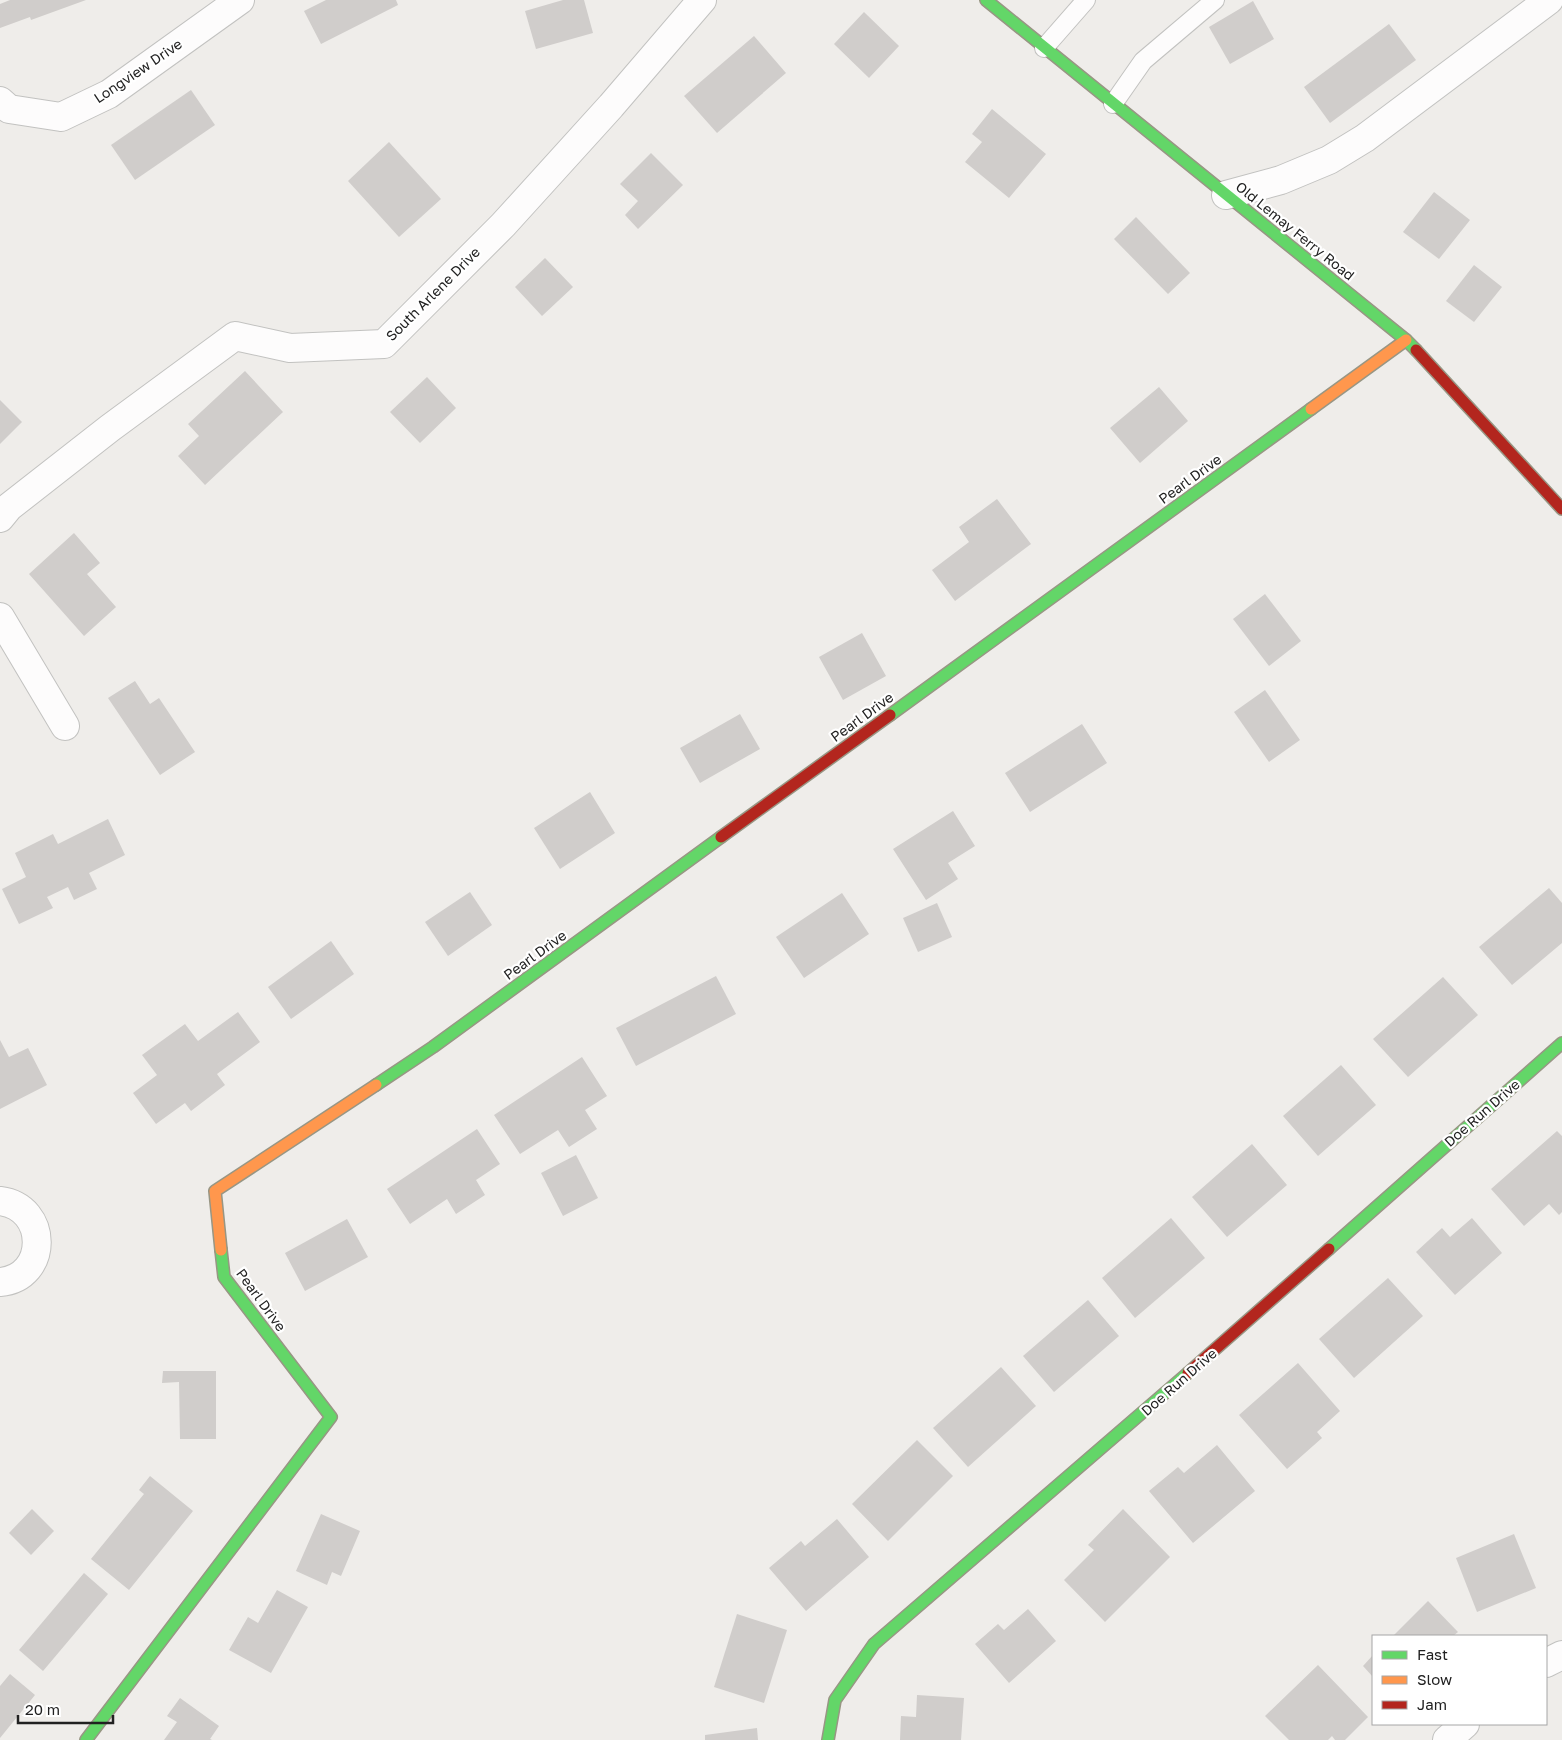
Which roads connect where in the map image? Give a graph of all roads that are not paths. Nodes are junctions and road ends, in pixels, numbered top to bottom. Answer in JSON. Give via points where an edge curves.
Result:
{"nodes":[{"id":1,"x":240,"y":0,"type":"edge"},
{"id":2,"x":702,"y":0,"type":"edge"},
{"id":3,"x":986,"y":0,"type":"edge"},
{"id":4,"x":1086,"y":0,"type":"edge"},
{"id":5,"x":1215,"y":0,"type":"edge"},
{"id":6,"x":1550,"y":0,"type":"edge"},
{"id":7,"x":1044,"y":48,"type":"junction"},
{"id":8,"x":0,"y":101,"type":"edge"},
{"id":9,"x":1113,"y":104,"type":"junction"},
{"id":10,"x":1226,"y":195,"type":"junction"},
{"id":11,"x":1406,"y":340,"type":"junction"},
{"id":12,"x":1562,"y":509,"type":"edge"},
{"id":13,"x":0,"y":518,"type":"edge"},
{"id":14,"x":0,"y":617,"type":"edge"},
{"id":15,"x":65,"y":726,"type":"dead end"},
{"id":16,"x":1562,"y":1043,"type":"edge"},
{"id":17,"x":0,"y":1201,"type":"edge"},
{"id":18,"x":0,"y":1282,"type":"edge"},
{"id":19,"x":1562,"y":1655,"type":"edge"},
{"id":20,"x":1547,"y":1662,"type":"edge"},
{"id":21,"x":1464,"y":1725,"type":"edge"},
{"id":22,"x":86,"y":1740,"type":"edge"},
{"id":23,"x":828,"y":1740,"type":"edge"},
{"id":24,"x":1447,"y":1740,"type":"edge"}],
"edges":[{"from":1,"to":8,"type":"street","name":"Longview Drive","via":[[109,94],[62,117],[9,109]]},
{"from":2,"to":13,"type":"street","name":"South Arlene Drive","via":[[612,106],[503,225],[384,344],[290,348],[234,336],[110,428],[9,507]]},
{"from":3,"to":7,"type":"street","name":"Old Lemay Ferry Road"},
{"from":4,"to":7,"type":"lane"},
{"from":5,"to":9,"type":"lane","via":[[1143,61]]},
{"from":6,"to":10,"type":"street","via":[[1365,138],[1329,160],[1282,180]]},
{"from":7,"to":9,"type":"street","name":"Old Lemay Ferry Road"},
{"from":9,"to":10,"type":"street","name":"Old Lemay Ferry Road"},
{"from":10,"to":11,"type":"street","name":"Old Lemay Ferry Road"},
{"from":11,"to":12,"type":"street","name":"Old Lemay Ferry Road"},
{"from":11,"to":22,"type":"street","name":"Pearl Drive","via":[[433,1047],[215,1191],[224,1277],[332,1417]]},
{"from":14,"to":15,"type":"street"},
{"from":16,"to":23,"type":"street","name":"Doe Run Drive","via":[[1103,1448],[874,1644],[835,1700]]},
{"from":17,"to":18,"type":"street","via":[[22,1209],[32,1221],[37,1235],[37,1250],[31,1264],[20,1275]]},
{"from":19,"to":20,"type":"street"},
{"from":21,"to":24,"type":"street"}]}
